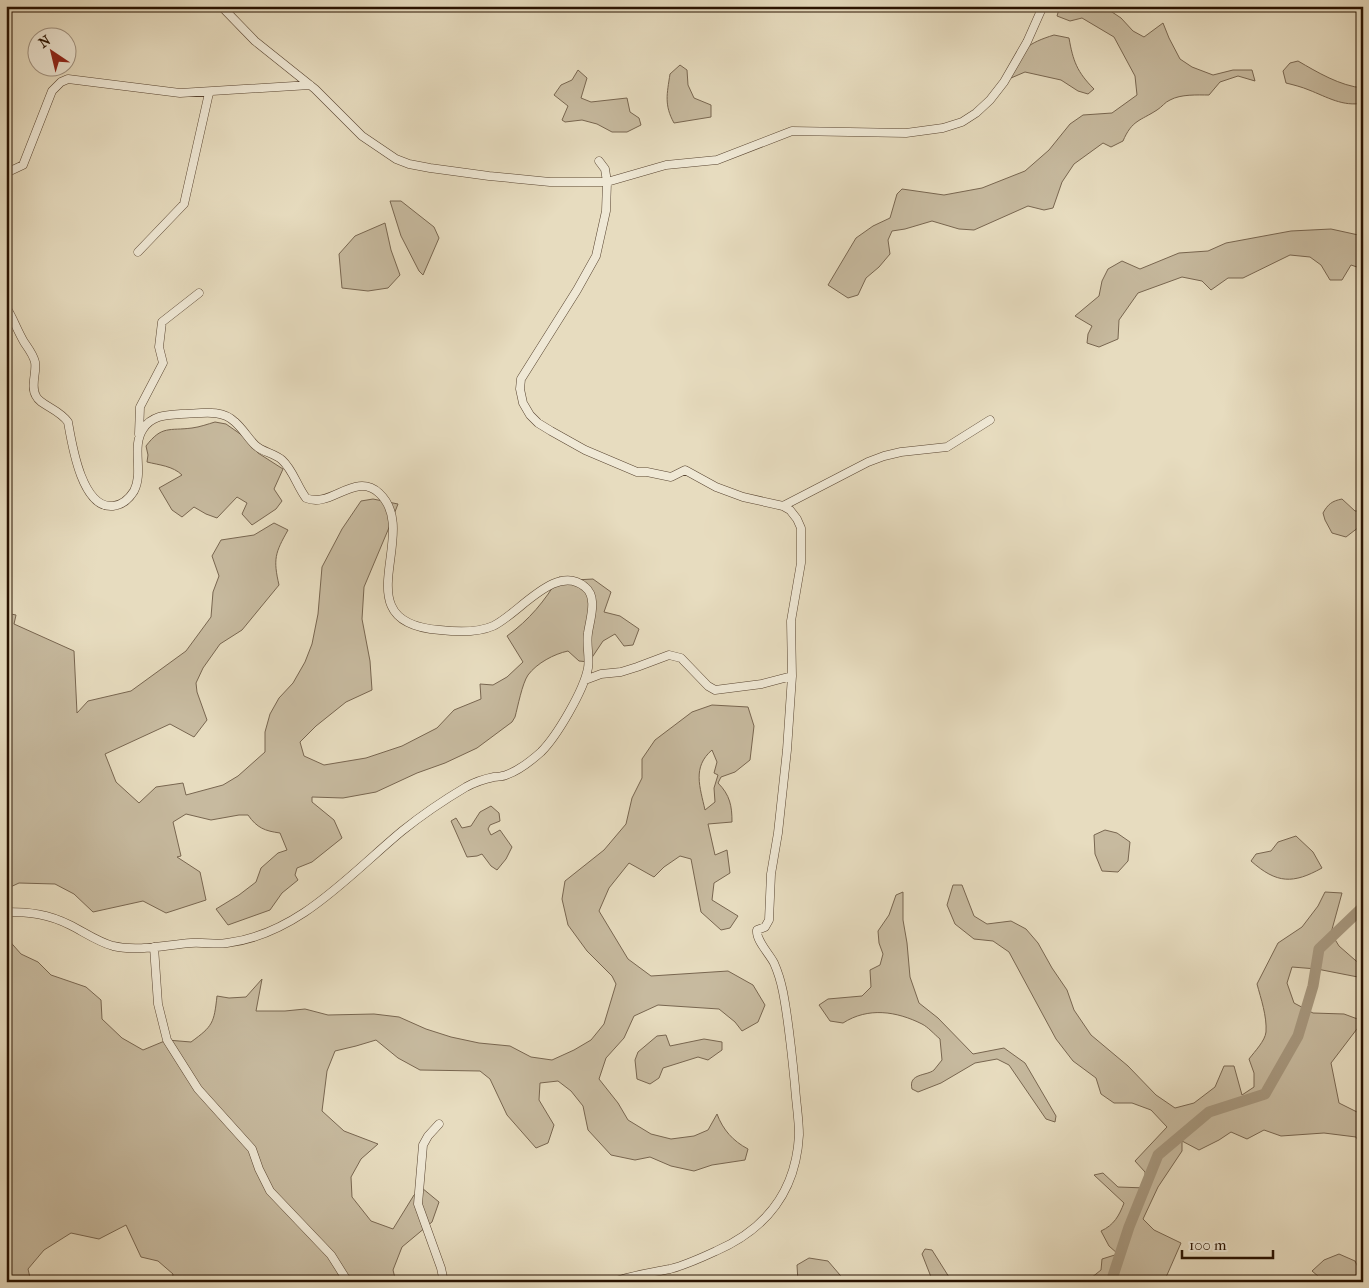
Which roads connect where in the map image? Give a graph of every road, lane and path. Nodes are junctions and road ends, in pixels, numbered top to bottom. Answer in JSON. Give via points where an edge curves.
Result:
{"nodes":[{"id":1,"x":221,"y":6,"type":"edge"},
{"id":2,"x":1043,"y":6,"type":"edge"},
{"id":3,"x":310,"y":85,"type":"junction"},
{"id":4,"x":209,"y":92,"type":"junction"},
{"id":5,"x":599,"y":161,"type":"dead end"},
{"id":6,"x":6,"y":173,"type":"edge"},
{"id":7,"x":607,"y":182,"type":"junction"},
{"id":8,"x":138,"y":252,"type":"dead end"},
{"id":9,"x":199,"y":293,"type":"dead end"},
{"id":10,"x":6,"y":307,"type":"edge"},
{"id":11,"x":990,"y":420,"type":"dead end"},
{"id":12,"x":138,"y":441,"type":"junction"},
{"id":13,"x":783,"y":506,"type":"junction"},
{"id":14,"x":589,"y":664,"type":"junction"},
{"id":15,"x":601,"y":674,"type":"junction"},
{"id":16,"x":792,"y":676,"type":"junction"},
{"id":17,"x":584,"y":680,"type":"junction"},
{"id":18,"x":6,"y":912,"type":"edge"},
{"id":19,"x":154,"y":947,"type":"junction"},
{"id":20,"x":439,"y":1124,"type":"dead end"},
{"id":21,"x":348,"y":1282,"type":"edge"},
{"id":22,"x":444,"y":1282,"type":"edge"},
{"id":23,"x":614,"y":1282,"type":"edge"}],
"edges":[{"from":1,"to":3,"type":"street","via":[[255,41]]},
{"from":2,"to":7,"type":"street","via":[[1004,82],[990,100],[962,122],[943,128],[906,132],[792,131],[717,160],[666,164]]},
{"from":3,"to":4,"type":"street"},
{"from":3,"to":7,"type":"street","via":[[362,136],[409,164],[550,182]]},
{"from":4,"to":6,"type":"street","via":[[173,92],[75,79],[61,82],[52,91],[23,165]]},
{"from":4,"to":8,"type":"street","via":[[184,204]]},
{"from":5,"to":7,"type":"street","via":[[605,169]]},
{"from":7,"to":13,"type":"street","via":[[606,210],[596,256],[521,379],[523,403],[534,419],[551,431],[585,450],[637,472],[671,477],[685,470],[743,496]]},
{"from":9,"to":12,"type":"street","via":[[162,322],[159,347],[163,363],[140,407]]},
{"from":10,"to":12,"type":"street","via":[[35,363],[35,396],[68,422],[84,484],[95,500],[116,506],[130,497],[138,480]]},
{"from":11,"to":13,"type":"street","via":[[947,447],[884,456]]},
{"from":12,"to":14,"type":"street","via":[[145,426],[163,415],[219,413],[235,422],[258,447],[281,459],[306,498],[312,501],[353,486],[373,489],[385,500],[392,518],[387,586],[389,600],[400,617],[410,624],[457,632],[484,629],[511,615],[548,585],[561,581],[579,583],[587,588],[592,600],[586,645]]},
{"from":13,"to":16,"type":"street","via":[[798,519],[802,540],[791,621]]},
{"from":14,"to":15,"type":"street"},
{"from":14,"to":17,"type":"street"},
{"from":15,"to":16,"type":"street","via":[[629,669],[669,655],[681,658],[714,690],[762,684]]},
{"from":15,"to":17,"type":"street"},
{"from":16,"to":23,"type":"street","via":[[787,750],[771,874],[770,920],[766,927],[757,930],[780,979],[793,1062],[799,1135],[790,1181],[774,1209],[733,1243],[681,1266]]},
{"from":17,"to":19,"type":"street","via":[[550,743],[539,753],[506,776],[477,782],[440,804],[291,921],[269,932],[226,944]]},
{"from":18,"to":19,"type":"street","via":[[37,913],[115,946]]},
{"from":19,"to":21,"type":"street","via":[[158,1004],[167,1040],[198,1089],[252,1149],[270,1191],[337,1262]]},
{"from":20,"to":22,"type":"street","via":[[424,1145],[418,1204]]}]}
